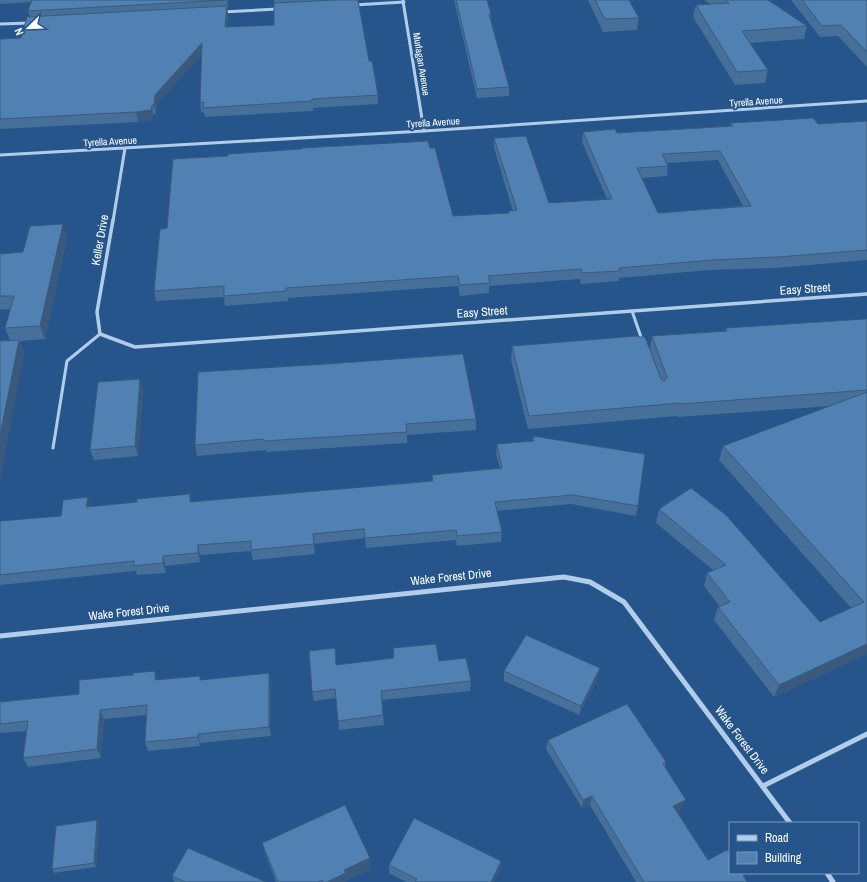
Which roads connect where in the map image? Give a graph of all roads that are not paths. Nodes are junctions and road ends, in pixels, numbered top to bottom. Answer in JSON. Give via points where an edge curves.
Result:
{"nodes":[{"id":1,"x":403,"y":1,"type":"edge"},
{"id":2,"x":349,"y":6,"type":"edge"},
{"id":3,"x":286,"y":9,"type":"edge"},
{"id":4,"x":214,"y":13,"type":"edge"},
{"id":5,"x":32,"y":22,"type":"edge"},
{"id":6,"x":0,"y":24,"type":"edge"},
{"id":7,"x":867,"y":101,"type":"edge"},
{"id":8,"x":424,"y":130,"type":"junction"},
{"id":9,"x":125,"y":148,"type":"junction"},
{"id":10,"x":0,"y":155,"type":"edge"},
{"id":11,"x":867,"y":294,"type":"edge"},
{"id":12,"x":632,"y":311,"type":"junction"},
{"id":13,"x":100,"y":334,"type":"junction"},
{"id":14,"x":645,"y":347,"type":"edge"},
{"id":15,"x":53,"y":448,"type":"dead end"},
{"id":16,"x":0,"y":636,"type":"edge"},
{"id":17,"x":867,"y":734,"type":"edge"},
{"id":18,"x":763,"y":786,"type":"junction"},
{"id":19,"x":789,"y":822,"type":"edge"},
{"id":20,"x":828,"y":874,"type":"edge"},
{"id":21,"x":834,"y":882,"type":"edge"}],
"edges":[{"from":1,"to":2,"type":"street"},
{"from":1,"to":8,"type":"street","name":"Murlagan Avenue"},
{"from":3,"to":4,"type":"street"},
{"from":5,"to":6,"type":"street"},
{"from":7,"to":8,"type":"street","name":"Tyrella Avenue"},
{"from":8,"to":9,"type":"street","name":"Tyrella Avenue"},
{"from":9,"to":10,"type":"street","name":"Tyrella Avenue"},
{"from":9,"to":13,"type":"street","name":"Keller Drive","via":[[97,312]]},
{"from":11,"to":12,"type":"street","name":"Easy Street"},
{"from":12,"to":13,"type":"street","name":"Easy Street","via":[[136,347]]},
{"from":12,"to":14,"type":"lane"},
{"from":13,"to":15,"type":"lane","via":[[67,361]]},
{"from":16,"to":18,"type":"street","name":"Wake Forest Drive","via":[[564,577],[584,580],[624,602]]},
{"from":17,"to":18,"type":"street"},
{"from":18,"to":19,"type":"street","name":"Wake Forest Drive"},
{"from":20,"to":21,"type":"street"}]}
